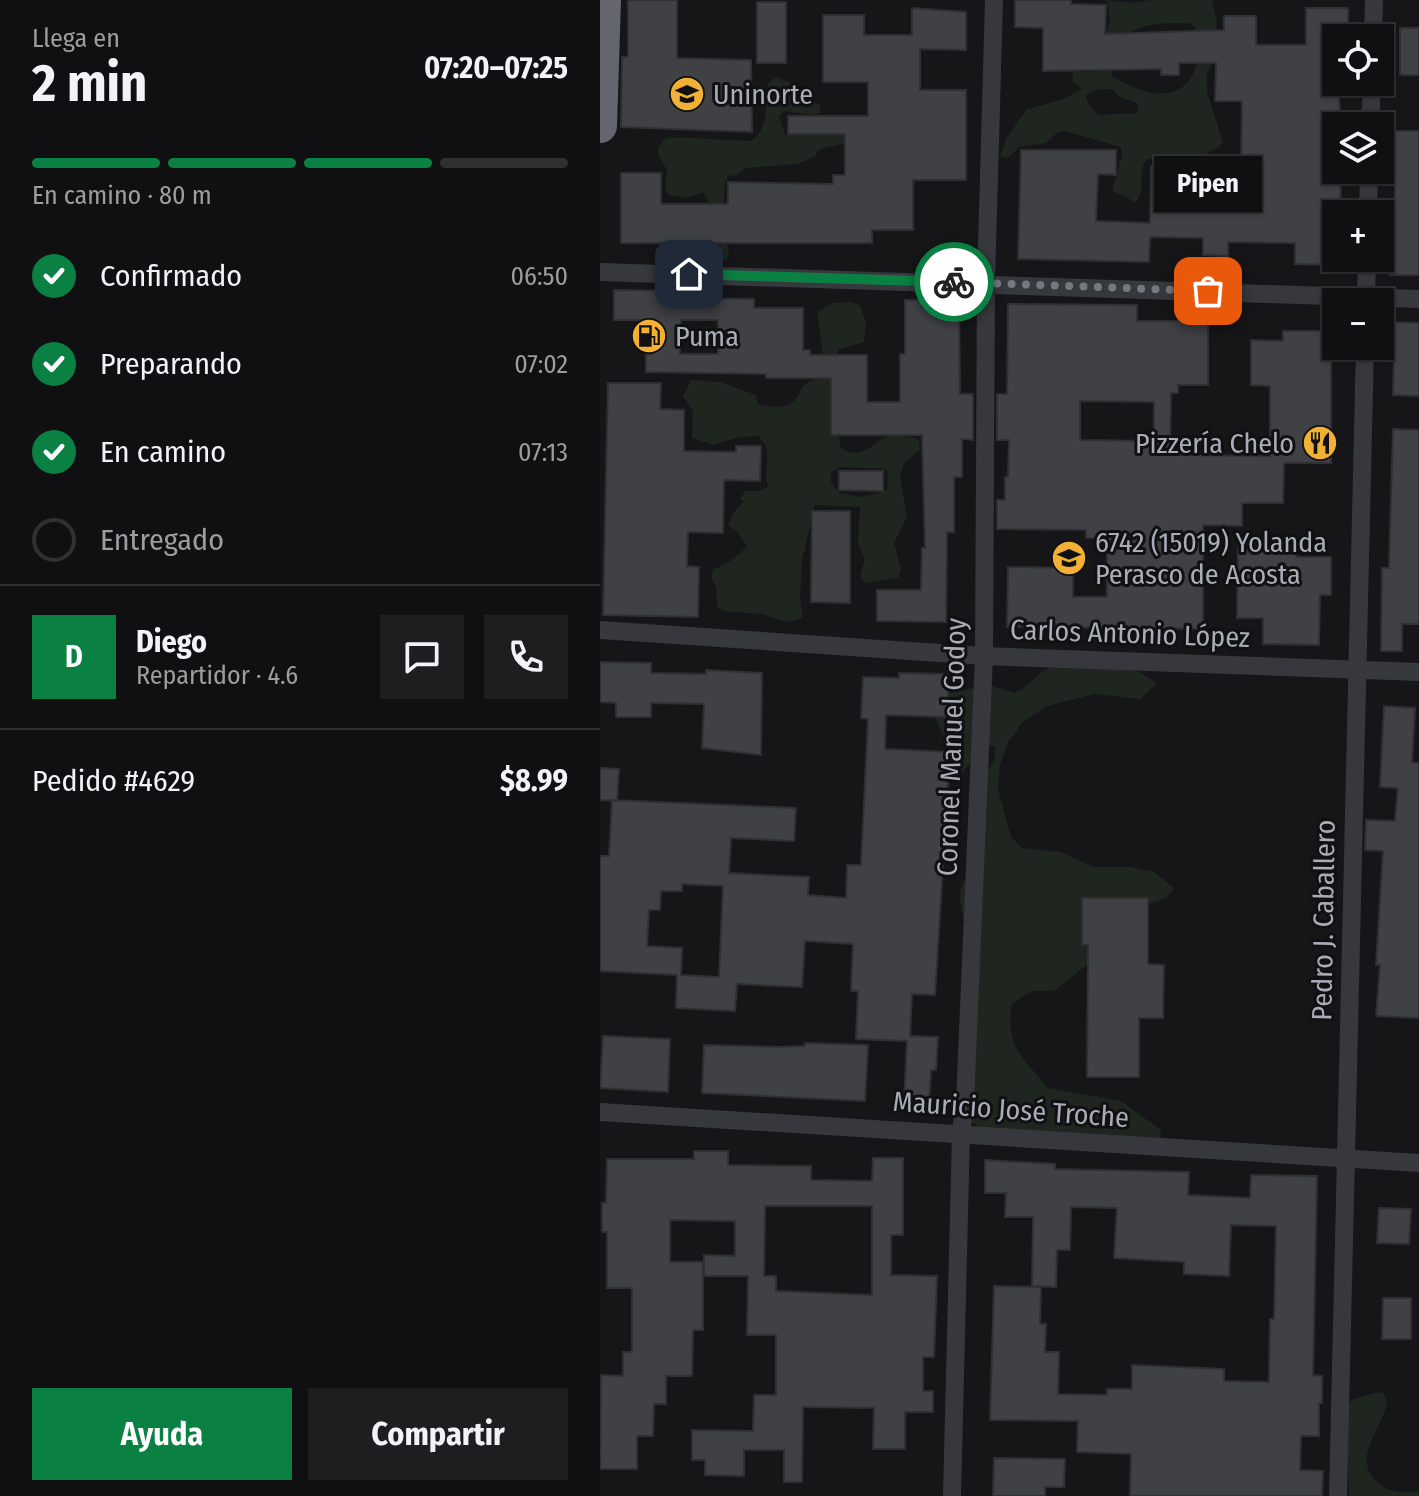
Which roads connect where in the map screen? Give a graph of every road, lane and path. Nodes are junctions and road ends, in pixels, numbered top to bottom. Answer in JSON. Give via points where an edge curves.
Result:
{"nodes":[{"id":1,"x":604,"y":0,"type":"edge"},
{"id":2,"x":994,"y":0,"type":"edge"},
{"id":3,"x":1374,"y":0,"type":"edge"},
{"id":4,"x":1373,"y":24,"type":"edge"},
{"id":5,"x":600,"y":126,"type":"edge"},
{"id":6,"x":600,"y":272,"type":"edge"},
{"id":7,"x":986,"y":282,"type":"junction"},
{"id":8,"x":1322,"y":297,"type":"edge"},
{"id":9,"x":1394,"y":299,"type":"edge"},
{"id":10,"x":1419,"y":299,"type":"edge"},
{"id":11,"x":1365,"y":360,"type":"edge"},
{"id":12,"x":600,"y":630,"type":"edge"},
{"id":13,"x":984,"y":656,"type":"junction"},
{"id":14,"x":1357,"y":668,"type":"junction"},
{"id":15,"x":1419,"y":672,"type":"edge"},
{"id":16,"x":600,"y":1112,"type":"edge"},
{"id":17,"x":961,"y":1133,"type":"junction"},
{"id":18,"x":1346,"y":1159,"type":"junction"},
{"id":19,"x":1419,"y":1163,"type":"edge"},
{"id":20,"x":952,"y":1496,"type":"edge"},
{"id":21,"x":1338,"y":1496,"type":"edge"}],
"edges":[{"from":1,"to":5,"type":"highway"},
{"from":2,"to":7,"type":"street","name":"Coronel Manuel Godoy"},
{"from":3,"to":4,"type":"street"},
{"from":6,"to":7,"type":"street"},
{"from":7,"to":8,"type":"street"},
{"from":7,"to":13,"type":"street","name":"Coronel Manuel Godoy"},
{"from":9,"to":10,"type":"street"},
{"from":11,"to":14,"type":"street","name":"Pedro J. Caballero"},
{"from":12,"to":13,"type":"street","name":"Carlos Antonio López"},
{"from":13,"to":14,"type":"street","name":"Carlos Antonio López"},
{"from":13,"to":17,"type":"street","name":"Coronel Manuel Godoy"},
{"from":14,"to":15,"type":"street","name":"Carlos Antonio López"},
{"from":14,"to":18,"type":"street","name":"Pedro J. Caballero"},
{"from":16,"to":17,"type":"street","name":"Mauricio José Troche"},
{"from":17,"to":18,"type":"street","name":"Mauricio José Troche"},
{"from":17,"to":20,"type":"street","name":"Coronel Manuel Godoy"},
{"from":18,"to":19,"type":"street","name":"Mauricio José Troche"},
{"from":18,"to":21,"type":"street","name":"Pedro J. Caballero"}]}
